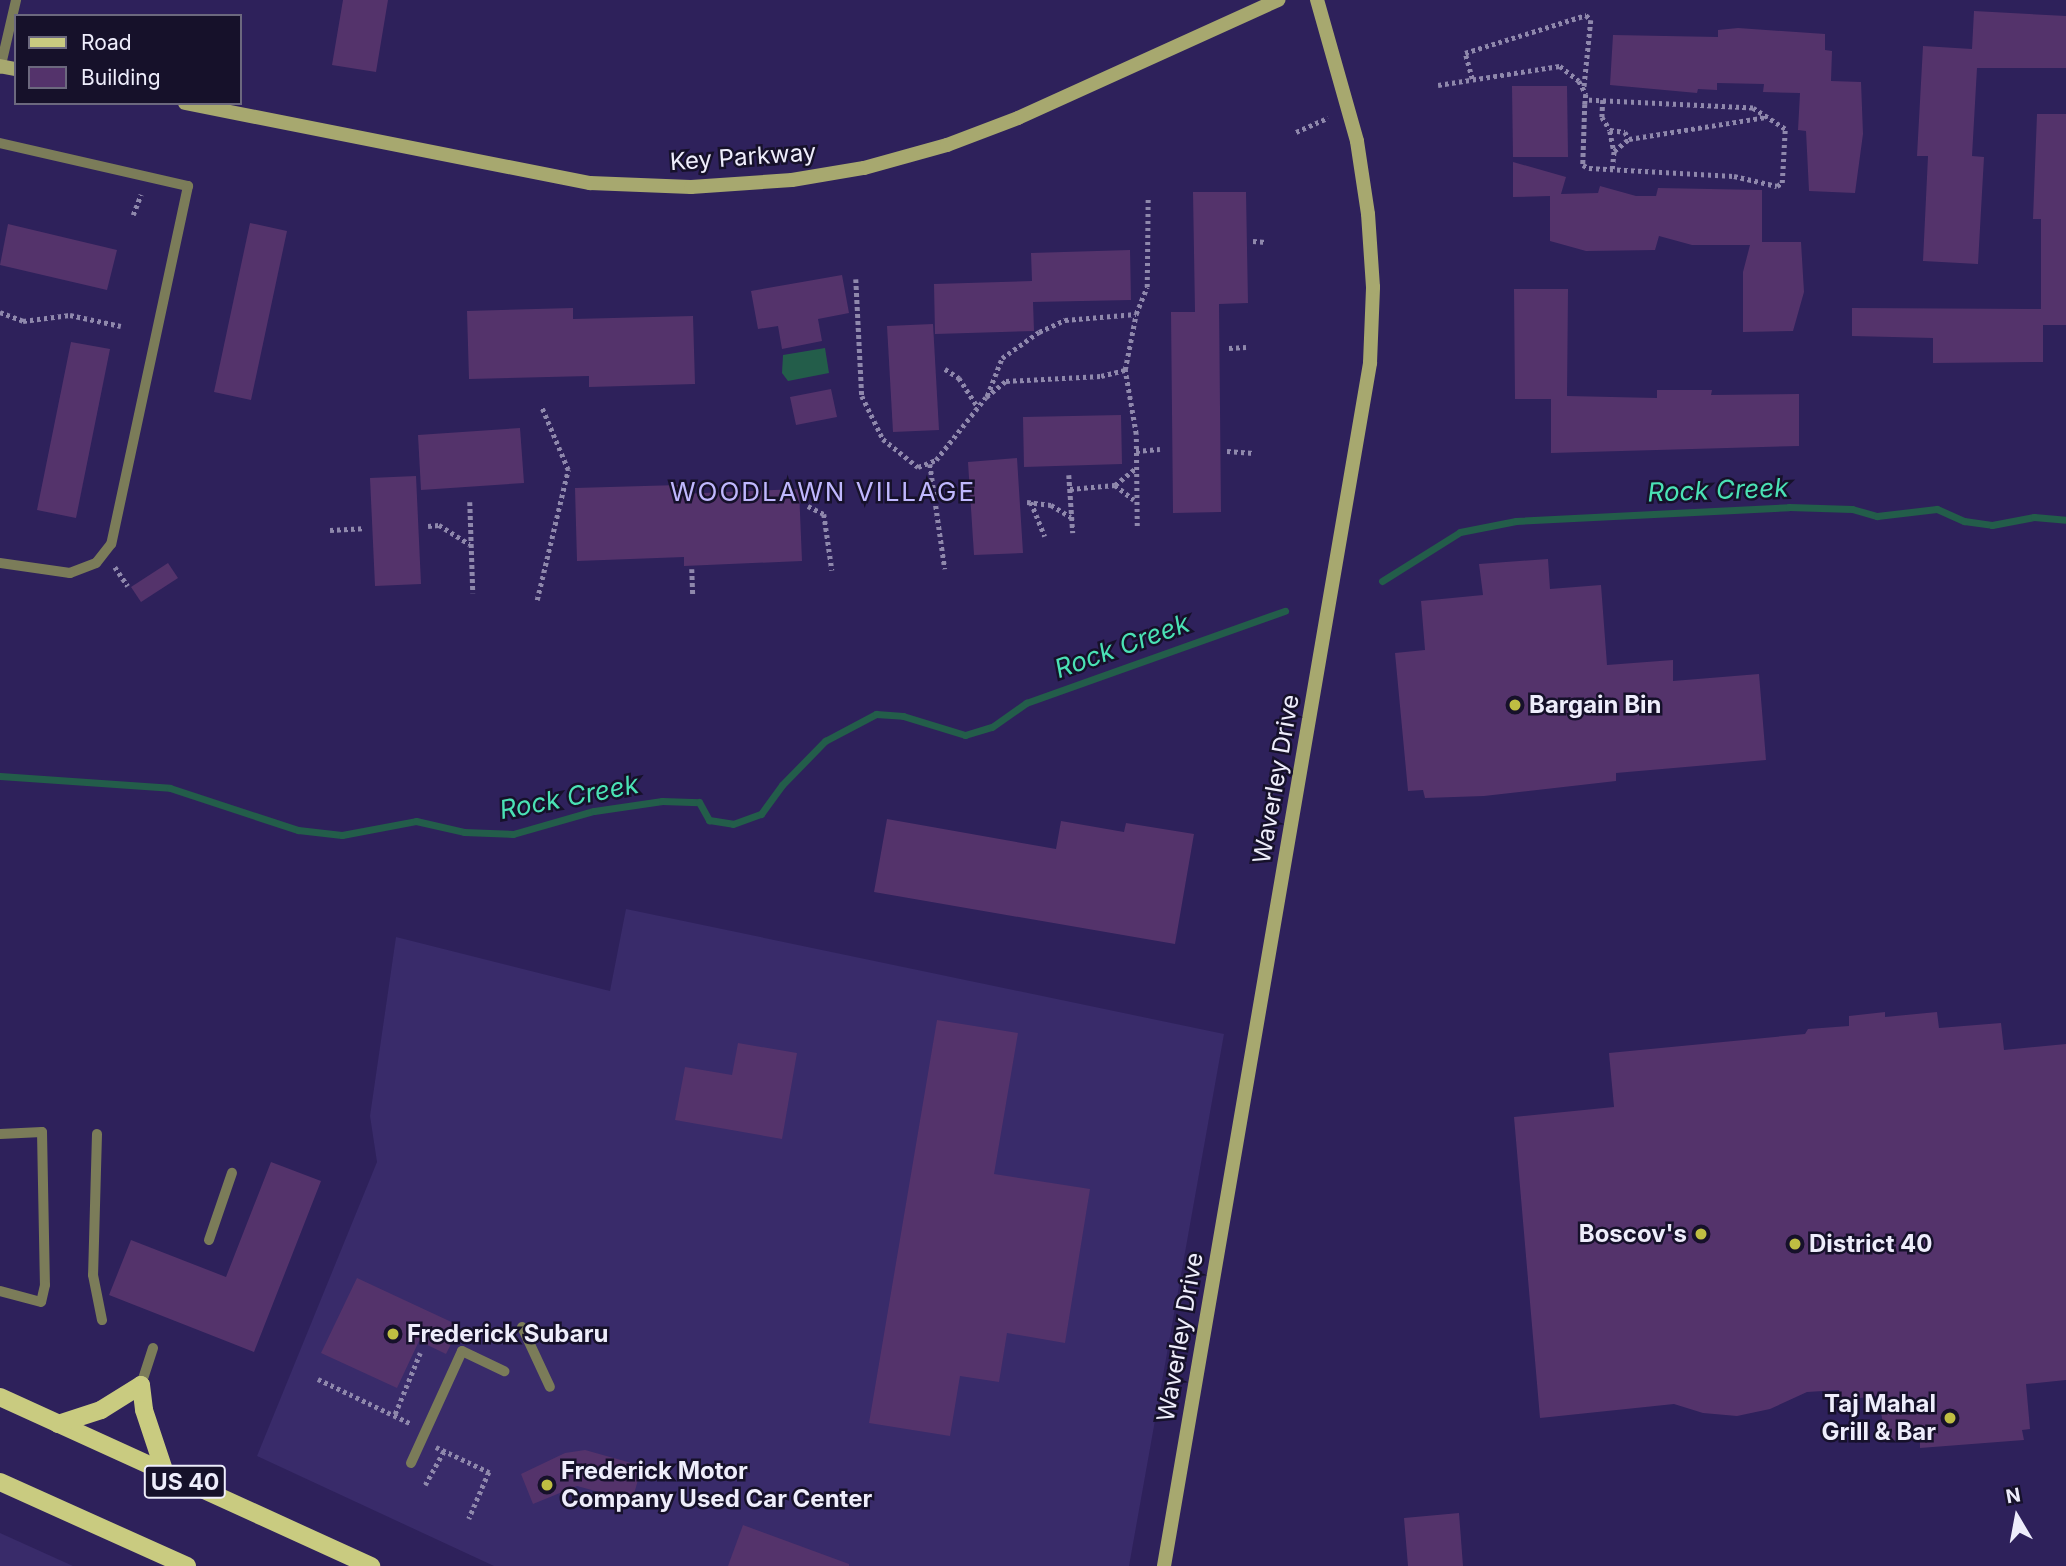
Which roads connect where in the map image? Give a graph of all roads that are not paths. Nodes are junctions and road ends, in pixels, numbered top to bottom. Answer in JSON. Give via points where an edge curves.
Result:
{"nodes":[{"id":1,"x":16,"y":0,"type":"edge"},
{"id":2,"x":1278,"y":0,"type":"edge"},
{"id":3,"x":1317,"y":0,"type":"edge"},
{"id":4,"x":4,"y":67,"type":"edge"},
{"id":5,"x":196,"y":105,"type":"edge"},
{"id":6,"x":0,"y":144,"type":"edge"},
{"id":7,"x":0,"y":563,"type":"edge"},
{"id":8,"x":0,"y":1133,"type":"edge"},
{"id":9,"x":97,"y":1134,"type":"dead end"},
{"id":10,"x":232,"y":1174,"type":"dead end"},
{"id":11,"x":209,"y":1240,"type":"dead end"},
{"id":12,"x":0,"y":1291,"type":"edge"},
{"id":13,"x":102,"y":1320,"type":"dead end"},
{"id":14,"x":522,"y":1327,"type":"dead end"},
{"id":15,"x":153,"y":1348,"type":"dead end"},
{"id":16,"x":505,"y":1371,"type":"dead end"},
{"id":17,"x":141,"y":1385,"type":"junction"},
{"id":18,"x":550,"y":1387,"type":"dead end"},
{"id":19,"x":0,"y":1397,"type":"edge"},
{"id":20,"x":58,"y":1424,"type":"junction"},
{"id":21,"x":411,"y":1463,"type":"dead end"},
{"id":22,"x":165,"y":1473,"type":"junction"},
{"id":23,"x":1,"y":1484,"type":"edge"},
{"id":24,"x":159,"y":1559,"type":"edge"},
{"id":25,"x":187,"y":1566,"type":"edge"},
{"id":26,"x":371,"y":1566,"type":"edge"},
{"id":27,"x":1164,"y":1566,"type":"edge"}],
"edges":[{"from":1,"to":4,"type":"lane"},
{"from":2,"to":5,"type":"street","name":"Key Parkway","via":[[1018,118],[947,145],[864,168],[792,180],[691,187],[590,183]]},
{"from":3,"to":27,"type":"street","name":"Waverley Drive","via":[[1357,141],[1373,287],[1370,363]]},
{"from":6,"to":7,"type":"lane","via":[[188,186],[111,544],[96,563],[70,573]]},
{"from":8,"to":12,"type":"lane","via":[[42,1132],[44,1255],[41,1302]]},
{"from":9,"to":13,"type":"lane","via":[[93,1275]]},
{"from":10,"to":11,"type":"lane"},
{"from":14,"to":18,"type":"lane"},
{"from":15,"to":17,"type":"lane"},
{"from":16,"to":21,"type":"lane","via":[[462,1351]]},
{"from":17,"to":20,"type":"main road","via":[[101,1410]]},
{"from":17,"to":22,"type":"main road","via":[[144,1410]]},
{"from":19,"to":20,"type":"main road","number":"US 40"},
{"from":20,"to":22,"type":"main road","number":"US 40"},
{"from":22,"to":26,"type":"main road","number":"US 40"},
{"from":23,"to":24,"type":"main road"},
{"from":24,"to":25,"type":"main road"}]}
